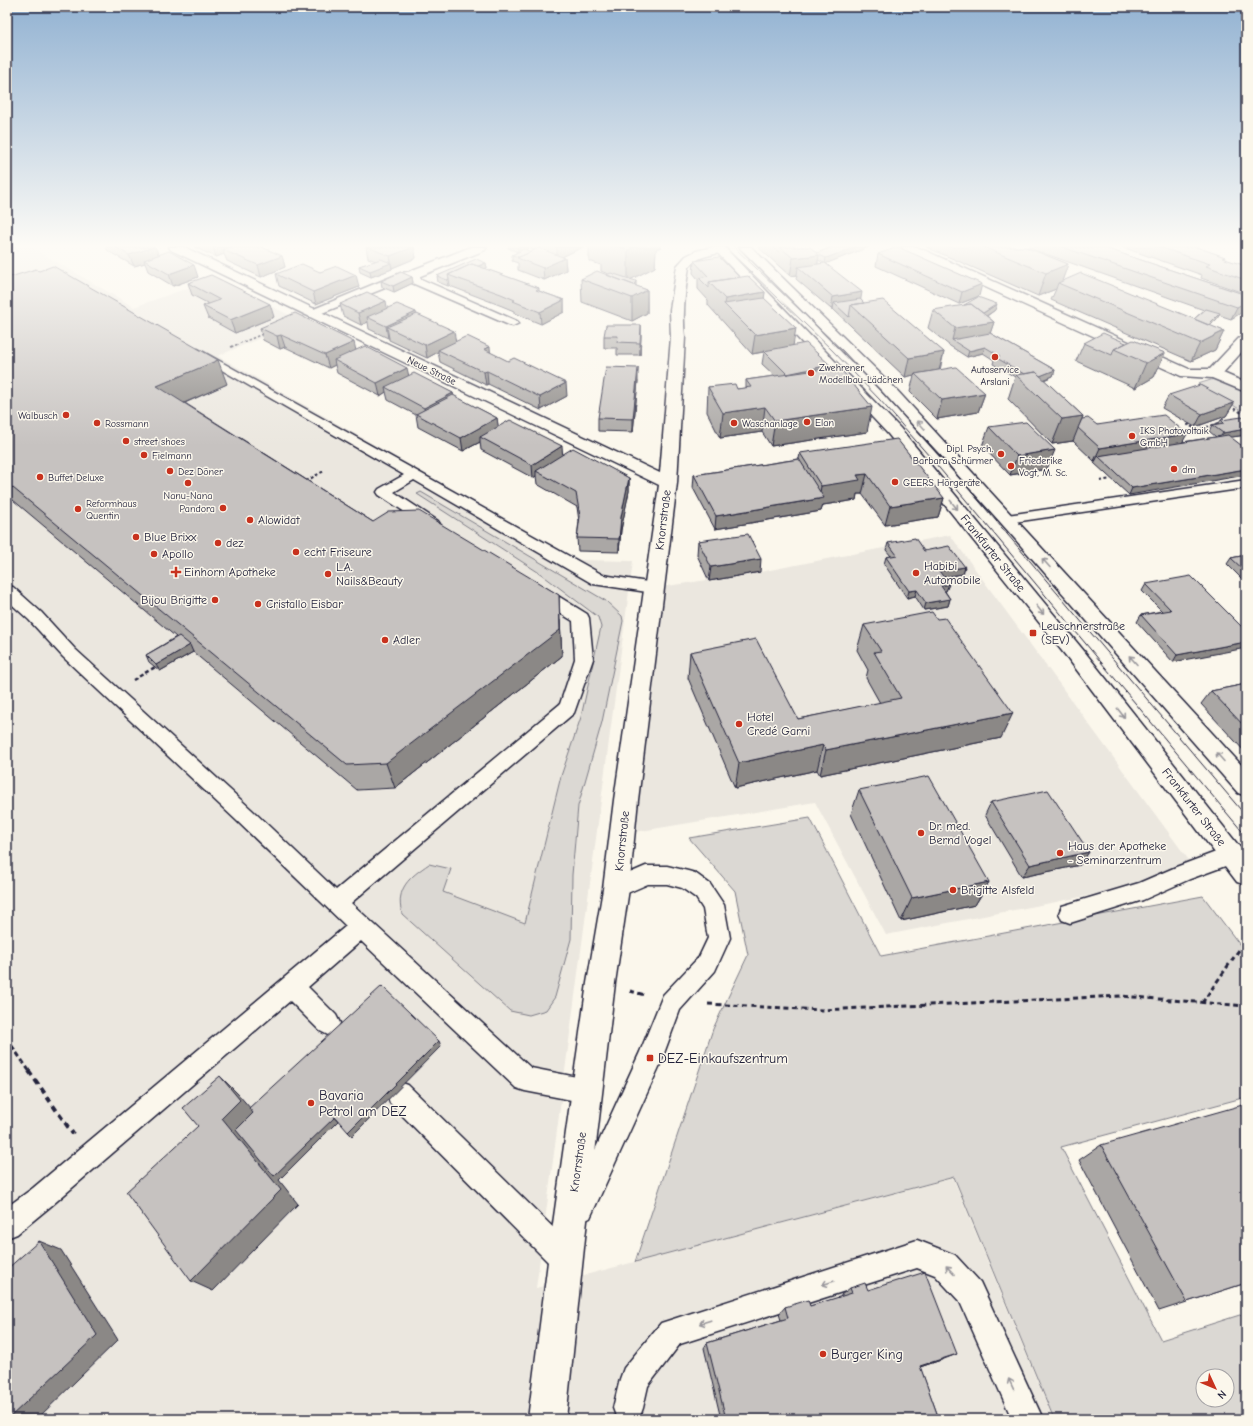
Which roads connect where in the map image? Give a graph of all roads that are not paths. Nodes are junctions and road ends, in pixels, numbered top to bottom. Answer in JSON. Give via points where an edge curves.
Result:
{"nodes":[{"id":1,"x":315,"y":314,"type":"edge"},
{"id":2,"x":492,"y":314,"type":"edge"},
{"id":3,"x":676,"y":314,"type":"edge"},
{"id":4,"x":781,"y":314,"type":"edge"},
{"id":5,"x":812,"y":314,"type":"edge"},
{"id":6,"x":1055,"y":314,"type":"edge"},
{"id":7,"x":514,"y":323,"type":"dead end"},
{"id":8,"x":1246,"y":339,"type":"edge"},
{"id":9,"x":186,"y":346,"type":"edge"},
{"id":10,"x":1214,"y":374,"type":"junction"},
{"id":11,"x":1246,"y":388,"type":"edge"},
{"id":12,"x":414,"y":475,"type":"junction"},
{"id":13,"x":668,"y":483,"type":"junction"},
{"id":14,"x":1246,"y":484,"type":"edge"},
{"id":15,"x":1007,"y":519,"type":"junction"},
{"id":16,"x":449,"y":534,"type":"edge"},
{"id":17,"x":528,"y":585,"type":"edge"},
{"id":18,"x":654,"y":588,"type":"junction"},
{"id":19,"x":7,"y":591,"type":"edge"},
{"id":20,"x":1246,"y":786,"type":"edge"},
{"id":21,"x":1232,"y":855,"type":"junction"},
{"id":22,"x":1246,"y":874,"type":"edge"},
{"id":23,"x":616,"y":889,"type":"junction"},
{"id":24,"x":336,"y":903,"type":"junction"},
{"id":25,"x":1070,"y":913,"type":"dead end"},
{"id":26,"x":361,"y":927,"type":"junction"},
{"id":27,"x":291,"y":986,"type":"junction"},
{"id":28,"x":328,"y":1023,"type":"dead end"},
{"id":29,"x":587,"y":1091,"type":"junction"},
{"id":30,"x":399,"y":1094,"type":"dead end"},
{"id":31,"x":7,"y":1224,"type":"edge"},
{"id":32,"x":566,"y":1249,"type":"junction"},
{"id":33,"x":628,"y":1408,"type":"dead end"},
{"id":34,"x":547,"y":1419,"type":"edge"},
{"id":35,"x":1028,"y":1419,"type":"edge"}],
"edges":[{"from":1,"to":13,"type":"street","name":"Neue Straße"},
{"from":2,"to":7,"type":"lane"},
{"from":3,"to":13,"type":"street","name":"Knorrstraße","via":[[678,337]]},
{"from":4,"to":21,"type":"street","name":"Frankfurter Straße","one_way":true,"via":[[842,384],[894,431],[1007,569]]},
{"from":15,"to":5,"type":"street","one_way":true,"via":[[887,388]]},
{"from":6,"to":10,"type":"street","via":[[1186,373]]},
{"from":8,"to":10,"type":"street"},
{"from":9,"to":12,"type":"lane"},
{"from":10,"to":11,"type":"street"},
{"from":12,"to":16,"type":"lane","via":[[384,492]]},
{"from":12,"to":18,"type":"lane","via":[[599,580]]},
{"from":13,"to":18,"type":"street","name":"Knorrstraße"},
{"from":14,"to":15,"type":"lane"},
{"from":20,"to":15,"type":"street","one_way":true},
{"from":17,"to":24,"type":"lane","via":[[581,618],[584,659],[568,708]]},
{"from":18,"to":23,"type":"street","name":"Knorrstraße"},
{"from":19,"to":24,"type":"lane","via":[[35,616],[69,653],[202,774]]},
{"from":21,"to":22,"type":"street","name":"Frankfurter Straße"},
{"from":21,"to":25,"type":"lane","via":[[1143,891]]},
{"from":23,"to":29,"type":"street","name":"Knorrstraße"},
{"from":23,"to":32,"type":"lane","via":[[646,875],[667,875],[688,880],[703,891],[713,905],[719,938],[707,964],[671,1003],[650,1058]]},
{"from":24,"to":26,"type":"lane"},
{"from":26,"to":27,"type":"lane"},
{"from":26,"to":29,"type":"lane","via":[[525,1079]]},
{"from":27,"to":28,"type":"lane"},
{"from":27,"to":31,"type":"lane"},
{"from":29,"to":32,"type":"street","name":"Knorrstraße"},
{"from":30,"to":32,"type":"lane"},
{"from":32,"to":34,"type":"street","name":"Knorrstraße"},
{"from":35,"to":33,"type":"lane","one_way":true,"via":[[970,1292],[945,1266],[917,1254],[671,1333],[635,1379]]}]}
